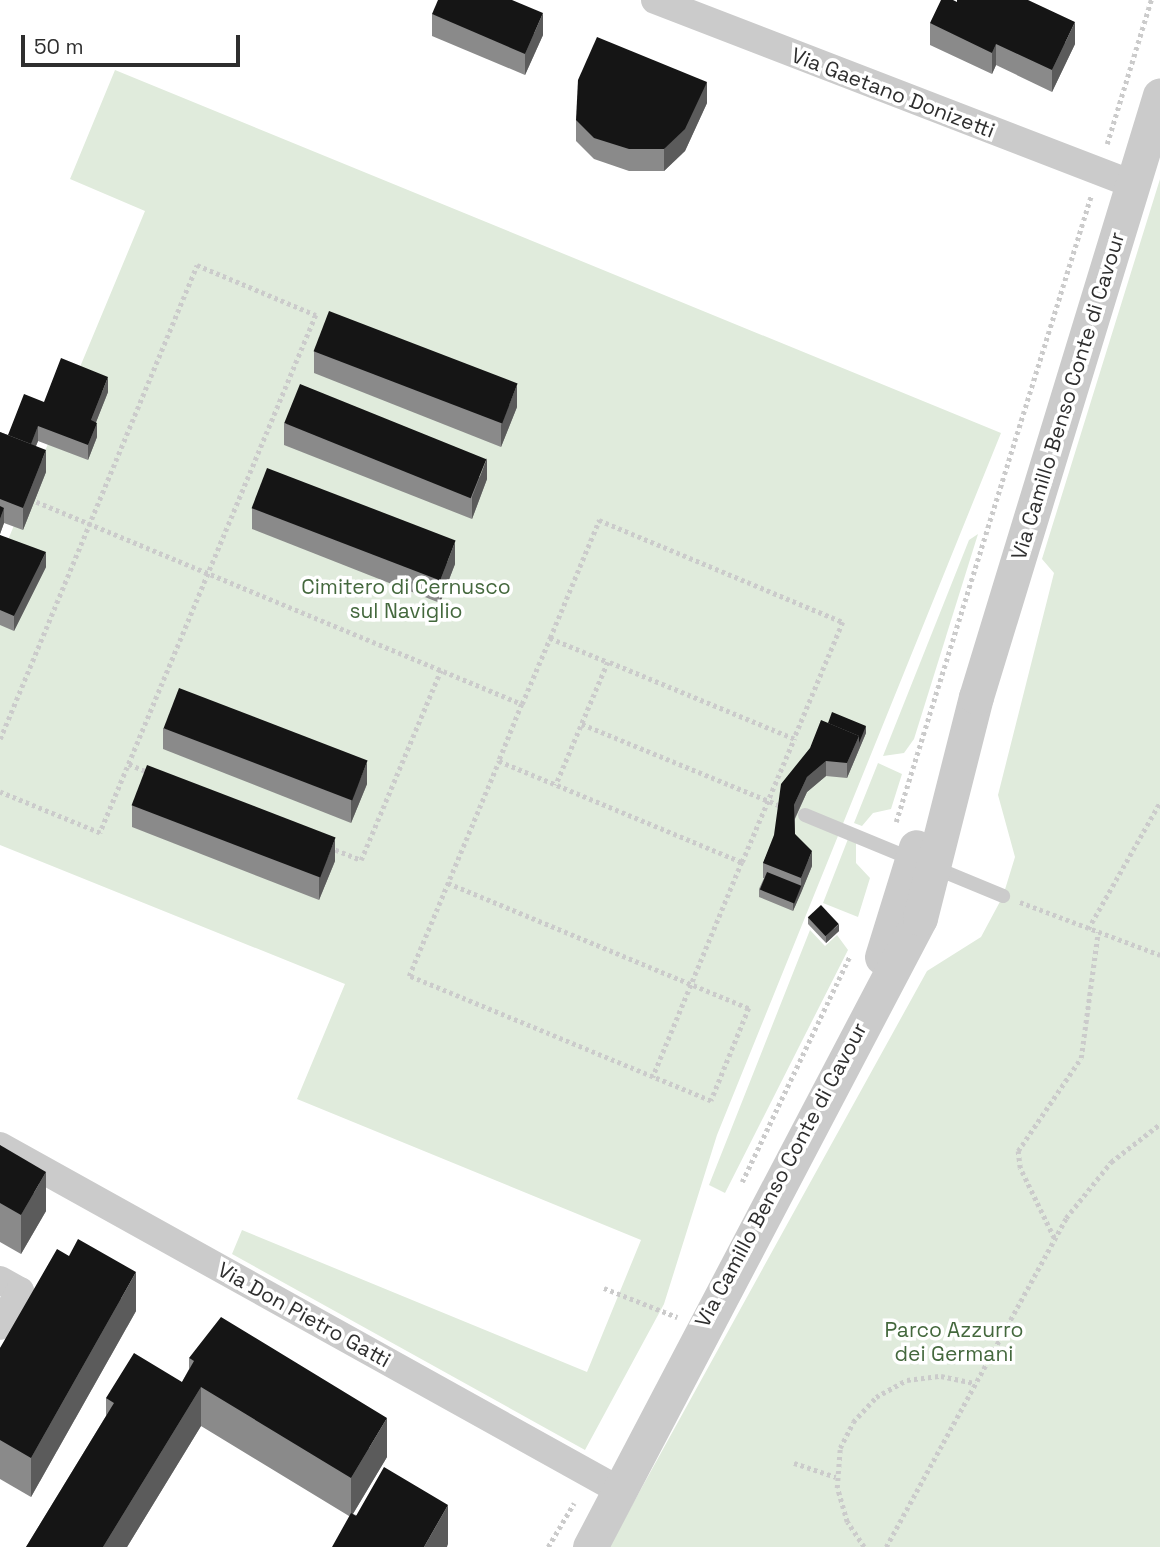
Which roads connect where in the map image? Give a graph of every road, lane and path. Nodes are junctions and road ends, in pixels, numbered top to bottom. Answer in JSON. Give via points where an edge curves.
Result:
{"nodes":[{"id":1,"x":655,"y":0,"type":"edge"},
{"id":2,"x":1151,"y":0,"type":"edge"},
{"id":3,"x":1160,"y":95,"type":"edge"},
{"id":4,"x":1098,"y":174,"type":"junction"},
{"id":5,"x":1132,"y":184,"type":"junction"},
{"id":6,"x":26,"y":498,"type":"edge"},
{"id":7,"x":89,"y":524,"type":"junction"},
{"id":8,"x":208,"y":573,"type":"junction"},
{"id":9,"x":550,"y":638,"type":"junction"},
{"id":10,"x":608,"y":662,"type":"junction"},
{"id":11,"x":441,"y":670,"type":"junction"},
{"id":12,"x":522,"y":704,"type":"junction"},
{"id":13,"x":582,"y":724,"type":"junction"},
{"id":14,"x":0,"y":738,"type":"edge"},
{"id":15,"x":794,"y":739,"type":"junction"},
{"id":16,"x":499,"y":761,"type":"junction"},
{"id":17,"x":129,"y":764,"type":"junction"},
{"id":18,"x":155,"y":774,"type":"edge"},
{"id":19,"x":556,"y":785,"type":"junction"},
{"id":20,"x":0,"y":792,"type":"edge"},
{"id":21,"x":768,"y":801,"type":"junction"},
{"id":22,"x":1160,"y":802,"type":"edge"},
{"id":23,"x":805,"y":815,"type":"joint"},
{"id":24,"x":323,"y":844,"type":"edge"},
{"id":25,"x":912,"y":859,"type":"junction"},
{"id":26,"x":742,"y":862,"type":"junction"},
{"id":27,"x":448,"y":883,"type":"junction"},
{"id":28,"x":1003,"y":896,"type":"joint"},
{"id":29,"x":1088,"y":929,"type":"junction"},
{"id":30,"x":1098,"y":932,"type":"junction"},
{"id":31,"x":852,"y":953,"type":"dead end"},
{"id":32,"x":1160,"y":955,"type":"edge"},
{"id":33,"x":692,"y":984,"type":"junction"},
{"id":34,"x":653,"y":1077,"type":"junction"},
{"id":35,"x":1160,"y":1124,"type":"edge"},
{"id":36,"x":0,"y":1146,"type":"edge"},
{"id":37,"x":738,"y":1190,"type":"dead end"},
{"id":38,"x":1054,"y":1238,"type":"junction"},
{"id":39,"x":0,"y":1280,"type":"edge"},
{"id":40,"x":604,"y":1288,"type":"dead end"},
{"id":41,"x":681,"y":1310,"type":"dead end"},
{"id":42,"x":0,"y":1326,"type":"edge"},
{"id":43,"x":680,"y":1330,"type":"junction"},
{"id":44,"x":975,"y":1383,"type":"junction"},
{"id":45,"x":794,"y":1463,"type":"dead end"},
{"id":46,"x":836,"y":1477,"type":"junction"},
{"id":47,"x":599,"y":1479,"type":"junction"},
{"id":48,"x":548,"y":1547,"type":"edge"},
{"id":49,"x":573,"y":1547,"type":"edge"},
{"id":50,"x":590,"y":1547,"type":"edge"},
{"id":51,"x":864,"y":1547,"type":"edge"},
{"id":52,"x":886,"y":1547,"type":"edge"}],
"edges":[{"from":1,"to":4,"type":"street","name":"Via Gaetano Donizetti"},
{"from":2,"to":4,"type":"path"},
{"from":3,"to":5,"type":"street","name":"Via Camillo Benso Conte di Cavour"},
{"from":4,"to":5,"type":"street","name":"Via Gaetano Donizetti"},
{"from":4,"to":25,"type":"path"},
{"from":5,"to":25,"type":"street","name":"Via Camillo Benso Conte di Cavour","via":[[976,697],[939,777]]},
{"from":6,"to":7,"type":"path"},
{"from":7,"to":8,"type":"path"},
{"from":7,"to":8,"type":"path","via":[[197,265],[316,315]]},
{"from":7,"to":14,"type":"path"},
{"from":8,"to":11,"type":"path"},
{"from":8,"to":17,"type":"path"},
{"from":9,"to":10,"type":"path"},
{"from":9,"to":12,"type":"path"},
{"from":9,"to":15,"type":"path","via":[[599,520],[843,622]]},
{"from":10,"to":13,"type":"path"},
{"from":10,"to":15,"type":"path"},
{"from":11,"to":12,"type":"path"},
{"from":11,"to":24,"type":"path","via":[[361,860]]},
{"from":12,"to":16,"type":"path"},
{"from":13,"to":19,"type":"path"},
{"from":13,"to":21,"type":"path"},
{"from":15,"to":21,"type":"path"},
{"from":16,"to":19,"type":"path"},
{"from":16,"to":27,"type":"path"},
{"from":17,"to":18,"type":"path"},
{"from":17,"to":20,"type":"path","via":[[100,833]]},
{"from":19,"to":26,"type":"path"},
{"from":21,"to":23,"type":"path"},
{"from":21,"to":26,"type":"path"},
{"from":22,"to":29,"type":"path"},
{"from":23,"to":25,"type":"lane"},
{"from":25,"to":28,"type":"lane"},
{"from":25,"to":43,"type":"street","name":"Via Camillo Benso Conte di Cavour","via":[[920,918]]},
{"from":26,"to":33,"type":"path"},
{"from":27,"to":33,"type":"path"},
{"from":27,"to":34,"type":"path","via":[[409,976]]},
{"from":28,"to":29,"type":"path"},
{"from":29,"to":30,"type":"path"},
{"from":30,"to":32,"type":"path"},
{"from":30,"to":38,"type":"path","via":[[1082,1058],[1018,1151],[1020,1168]]},
{"from":31,"to":37,"type":"path"},
{"from":33,"to":34,"type":"path"},
{"from":33,"to":34,"type":"path","via":[[749,1008],[711,1101]]},
{"from":35,"to":38,"type":"path","via":[[1100,1173]]},
{"from":36,"to":47,"type":"street","name":"Via Don Pietro Gatti"},
{"from":38,"to":44,"type":"path"},
{"from":39,"to":42,"type":"street","via":[[20,1291]]},
{"from":40,"to":43,"type":"path"},
{"from":41,"to":43,"type":"path"},
{"from":43,"to":47,"type":"street","name":"Via Camillo Benso Conte di Cavour","via":[[666,1378]]},
{"from":43,"to":50,"type":"street","name":"Via Camillo Benso Conte di Cavour","via":[[678,1385]]},
{"from":44,"to":46,"type":"path","via":[[924,1377],[881,1393],[847,1432]]},
{"from":44,"to":52,"type":"path"},
{"from":45,"to":46,"type":"path"},
{"from":46,"to":51,"type":"path","via":[[842,1511]]},
{"from":47,"to":48,"type":"path"},
{"from":47,"to":49,"type":"street","name":"Via Camillo Benso Conte di Cavour"}]}
